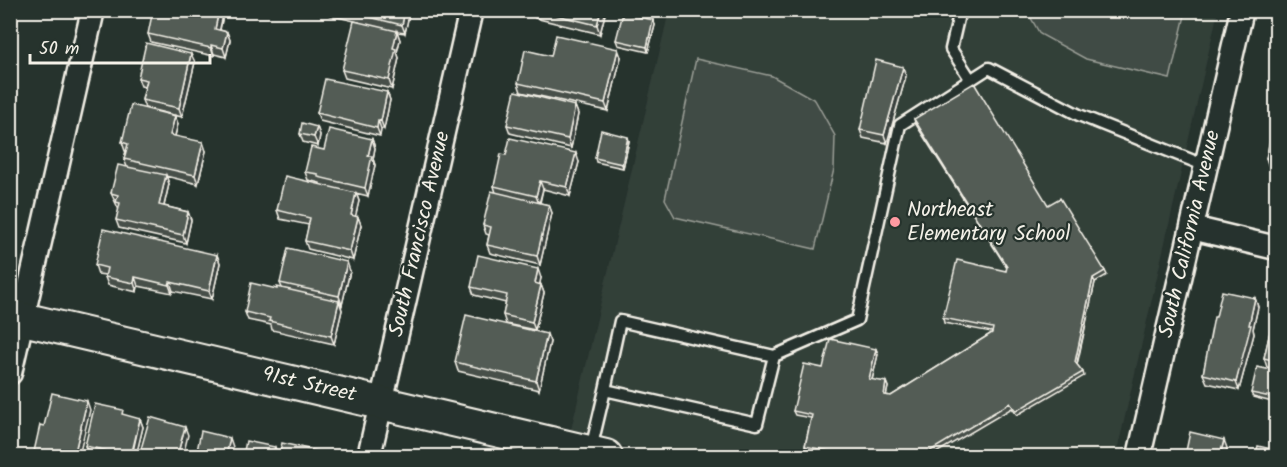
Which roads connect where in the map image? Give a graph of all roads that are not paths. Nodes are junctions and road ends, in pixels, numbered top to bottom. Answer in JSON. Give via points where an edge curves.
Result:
{"nodes":[{"id":1,"x":93,"y":10,"type":"edge"},
{"id":2,"x":471,"y":10,"type":"edge"},
{"id":3,"x":960,"y":10,"type":"edge"},
{"id":4,"x":1242,"y":10,"type":"edge"},
{"id":5,"x":971,"y":80,"type":"junction"},
{"id":6,"x":1206,"y":166,"type":"junction"},
{"id":7,"x":1192,"y":228,"type":"junction"},
{"id":8,"x":1276,"y":248,"type":"edge"},
{"id":9,"x":17,"y":317,"type":"edge"},
{"id":10,"x":774,"y":356,"type":"junction"},
{"id":11,"x":10,"y":373,"type":"edge"},
{"id":12,"x":605,"y":390,"type":"junction"},
{"id":13,"x":381,"y":402,"type":"junction"},
{"id":14,"x":599,"y":455,"type":"edge"},
{"id":15,"x":369,"y":456,"type":"edge"},
{"id":16,"x":1139,"y":456,"type":"edge"}],
"edges":[{"from":1,"to":9,"type":"street"},
{"from":2,"to":13,"type":"street","name":"South Francisco Avenue"},
{"from":3,"to":5,"type":"lane","via":[[951,49]]},
{"from":4,"to":6,"type":"street","name":"South California Avenue"},
{"from":5,"to":6,"type":"lane","via":[[989,68],[1078,114]]},
{"from":5,"to":10,"type":"lane","via":[[900,124],[857,320]]},
{"from":6,"to":7,"type":"street","name":"South California Avenue"},
{"from":7,"to":8,"type":"street"},
{"from":7,"to":16,"type":"street","name":"South California Avenue"},
{"from":9,"to":11,"type":"street"},
{"from":9,"to":13,"type":"street","name":"91st Street"},
{"from":10,"to":12,"type":"lane","via":[[757,424]]},
{"from":10,"to":12,"type":"lane","via":[[620,321]]},
{"from":12,"to":14,"type":"lane"},
{"from":13,"to":14,"type":"street","name":"91st Street"},
{"from":13,"to":15,"type":"street","name":"South Francisco Avenue"}]}
